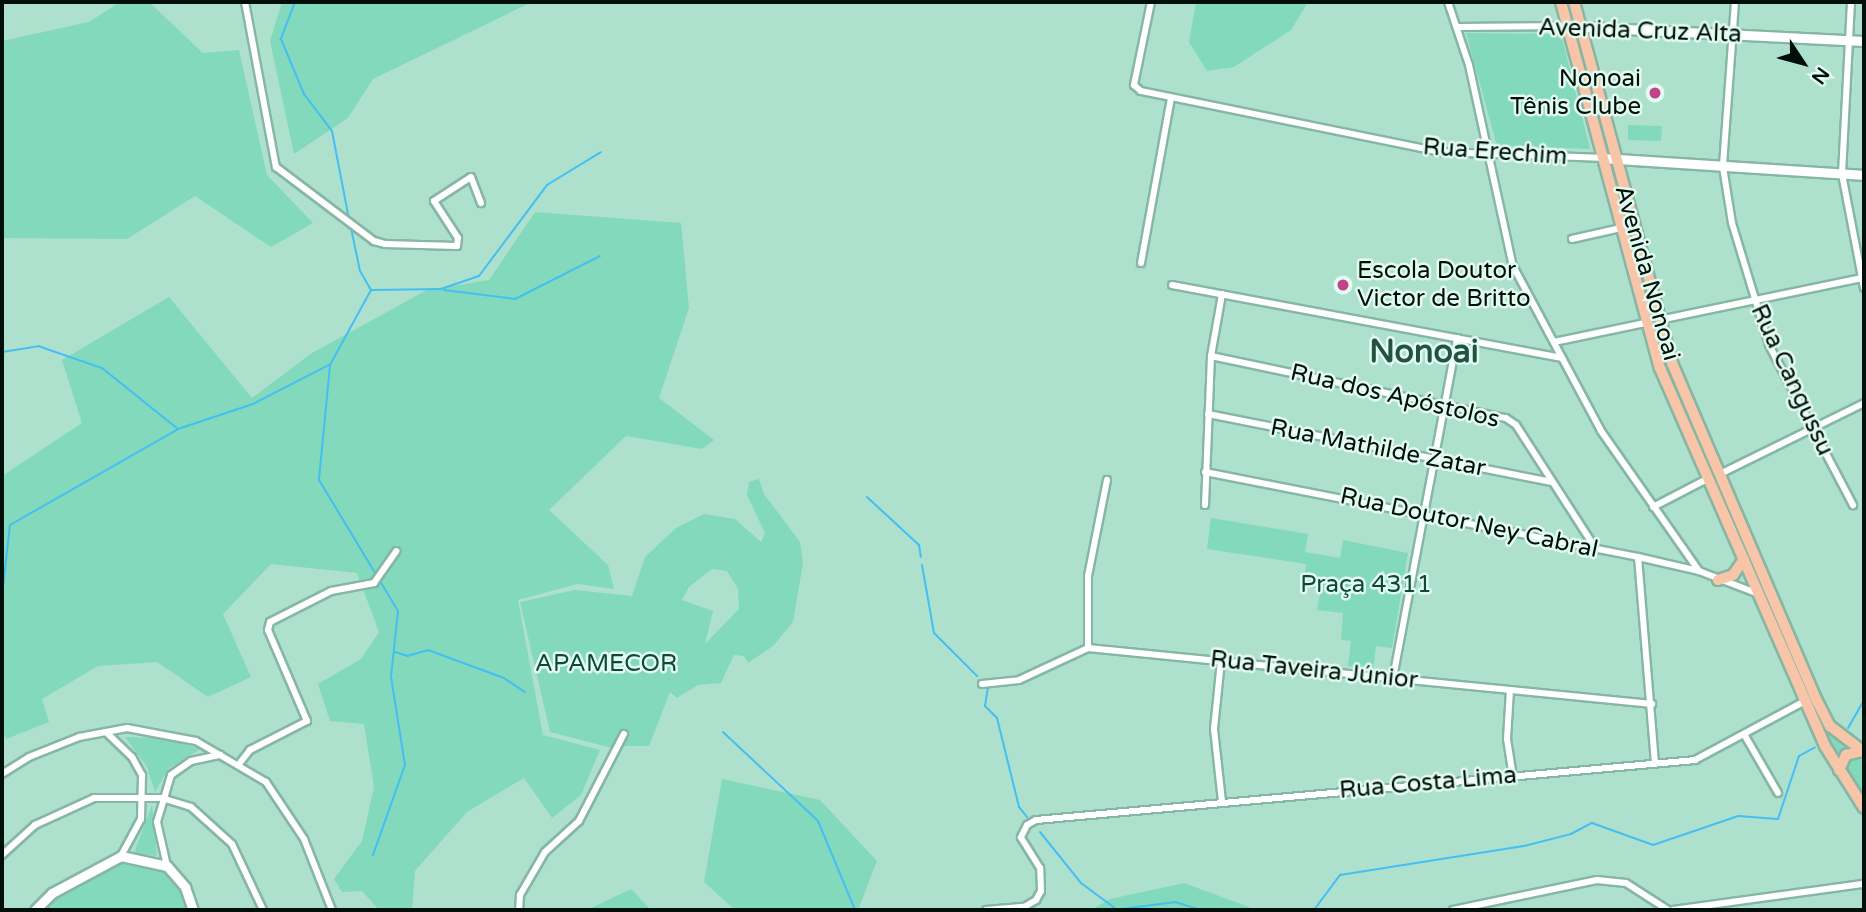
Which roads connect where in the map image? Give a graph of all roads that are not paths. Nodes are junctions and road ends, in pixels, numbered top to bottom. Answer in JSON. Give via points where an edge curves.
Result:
{"nodes":[{"id":1,"x":246,"y":2,"type":"edge"},
{"id":2,"x":1150,"y":2,"type":"edge"},
{"id":3,"x":1448,"y":2,"type":"edge"},
{"id":4,"x":1561,"y":2,"type":"edge"},
{"id":5,"x":1574,"y":2,"type":"edge"},
{"id":6,"x":1735,"y":2,"type":"edge"},
{"id":7,"x":1851,"y":2,"type":"edge"},
{"id":8,"x":1567,"y":26,"type":"junction"},
{"id":9,"x":1458,"y":27,"type":"junction"},
{"id":10,"x":1580,"y":27,"type":"junction"},
{"id":11,"x":1734,"y":33,"type":"junction"},
{"id":12,"x":1849,"y":40,"type":"junction"},
{"id":13,"x":1864,"y":41,"type":"edge"},
{"id":14,"x":1171,"y":98,"type":"junction"},
{"id":15,"x":1490,"y":155,"type":"junction"},
{"id":16,"x":1603,"y":158,"type":"junction"},
{"id":17,"x":1615,"y":159,"type":"junction"},
{"id":18,"x":1723,"y":167,"type":"junction"},
{"id":19,"x":1842,"y":174,"type":"junction"},
{"id":20,"x":1864,"y":175,"type":"edge"},
{"id":21,"x":481,"y":203,"type":"dead end"},
{"id":22,"x":1621,"y":228,"type":"junction"},
{"id":23,"x":1572,"y":239,"type":"dead end"},
{"id":24,"x":1141,"y":263,"type":"dead end"},
{"id":25,"x":1861,"y":278,"type":"junction"},
{"id":26,"x":1172,"y":285,"type":"dead end"},
{"id":27,"x":1864,"y":288,"type":"edge"},
{"id":28,"x":1222,"y":294,"type":"junction"},
{"id":29,"x":1753,"y":301,"type":"junction"},
{"id":30,"x":1657,"y":320,"type":"junction"},
{"id":31,"x":1645,"y":323,"type":"junction"},
{"id":32,"x":1457,"y":338,"type":"junction"},
{"id":33,"x":1554,"y":342,"type":"junction"},
{"id":34,"x":1210,"y":356,"type":"junction"},
{"id":35,"x":1562,"y":358,"type":"junction"},
{"id":36,"x":1443,"y":403,"type":"junction"},
{"id":37,"x":1864,"y":403,"type":"edge"},
{"id":38,"x":1208,"y":414,"type":"junction"},
{"id":39,"x":1813,"y":427,"type":"junction"},
{"id":40,"x":1431,"y":460,"type":"junction"},
{"id":41,"x":1205,"y":472,"type":"junction"},
{"id":42,"x":1720,"y":474,"type":"junction"},
{"id":43,"x":1709,"y":478,"type":"junction"},
{"id":44,"x":1107,"y":480,"type":"dead end"},
{"id":45,"x":1550,"y":482,"type":"junction"},
{"id":46,"x":1205,"y":505,"type":"dead end"},
{"id":47,"x":1853,"y":505,"type":"dead end"},
{"id":48,"x":1653,"y":507,"type":"junction"},
{"id":49,"x":1420,"y":514,"type":"junction"},
{"id":50,"x":1597,"y":549,"type":"junction"},
{"id":51,"x":396,"y":551,"type":"dead end"},
{"id":52,"x":1638,"y":557,"type":"junction"},
{"id":53,"x":1744,"y":559,"type":"junction"},
{"id":54,"x":1699,"y":571,"type":"junction"},
{"id":55,"x":1718,"y":580,"type":"junction"},
{"id":56,"x":1761,"y":599,"type":"junction"},
{"id":57,"x":1779,"y":613,"type":"junction"},
{"id":58,"x":1088,"y":648,"type":"junction"},
{"id":59,"x":1221,"y":661,"type":"junction"},
{"id":60,"x":1393,"y":678,"type":"junction"},
{"id":61,"x":982,"y":684,"type":"dead end"},
{"id":62,"x":1510,"y":690,"type":"junction"},
{"id":63,"x":1805,"y":701,"type":"junction"},
{"id":64,"x":1652,"y":704,"type":"junction"},
{"id":65,"x":107,"y":733,"type":"junction"},
{"id":66,"x":624,"y":734,"type":"dead end"},
{"id":67,"x":1744,"y":734,"type":"junction"},
{"id":68,"x":1863,"y":752,"type":"edge"},
{"id":69,"x":221,"y":755,"type":"junction"},
{"id":70,"x":1655,"y":763,"type":"junction"},
{"id":71,"x":239,"y":764,"type":"junction"},
{"id":72,"x":1839,"y":770,"type":"junction"},
{"id":73,"x":2,"y":774,"type":"edge"},
{"id":74,"x":1513,"y":776,"type":"junction"},
{"id":75,"x":1778,"y":793,"type":"dead end"},
{"id":76,"x":144,"y":797,"type":"junction"},
{"id":77,"x":162,"y":798,"type":"junction"},
{"id":78,"x":1223,"y":802,"type":"junction"},
{"id":79,"x":1864,"y":808,"type":"edge"},
{"id":80,"x":2,"y":855,"type":"edge"},
{"id":81,"x":121,"y":856,"type":"junction"},
{"id":82,"x":167,"y":866,"type":"junction"},
{"id":83,"x":1864,"y":884,"type":"edge"},
{"id":84,"x":35,"y":910,"type":"edge"},
{"id":85,"x":193,"y":910,"type":"edge"},
{"id":86,"x":263,"y":910,"type":"edge"},
{"id":87,"x":332,"y":910,"type":"edge"},
{"id":88,"x":519,"y":910,"type":"edge"},
{"id":89,"x":986,"y":910,"type":"edge"},
{"id":90,"x":1453,"y":910,"type":"edge"},
{"id":91,"x":1668,"y":910,"type":"edge"},
{"id":92,"x":1673,"y":910,"type":"edge"}],
"edges":[{"from":1,"to":21,"type":"street","via":[[276,167],[374,242],[451,248],[459,243],[458,238],[434,201],[471,177]]},
{"from":2,"to":14,"type":"street","name":"Rua Erechim","via":[[1134,85]]},
{"from":3,"to":9,"type":"street"},
{"from":4,"to":8,"type":"main road","name":"Avenida Nonoai"},
{"from":5,"to":10,"type":"main road","name":"Avenida Nonoai"},
{"from":6,"to":11,"type":"street","name":"Rua Cangussu"},
{"from":7,"to":12,"type":"street"},
{"from":8,"to":9,"type":"street","name":"Avenida Cruz Alta"},
{"from":8,"to":10,"type":"street","name":"Avenida Cruz Alta"},
{"from":8,"to":16,"type":"main road","name":"Avenida Nonoai"},
{"from":9,"to":15,"type":"street"},
{"from":10,"to":11,"type":"street","name":"Avenida Cruz Alta"},
{"from":10,"to":17,"type":"main road","name":"Avenida Nonoai"},
{"from":11,"to":12,"type":"street","name":"Avenida Cruz Alta"},
{"from":11,"to":18,"type":"street","name":"Rua Cangussu"},
{"from":12,"to":13,"type":"street","name":"Avenida Cruz Alta"},
{"from":12,"to":19,"type":"street"},
{"from":14,"to":15,"type":"street","name":"Rua Erechim","via":[[1441,152]]},
{"from":14,"to":24,"type":"street"},
{"from":15,"to":16,"type":"street","name":"Rua Erechim"},
{"from":15,"to":33,"type":"street","via":[[1513,267]]},
{"from":16,"to":17,"type":"street","name":"Rua Erechim"},
{"from":16,"to":22,"type":"main road","name":"Avenida Nonoai"},
{"from":17,"to":18,"type":"street","name":"Rua Erechim"},
{"from":17,"to":30,"type":"main road","name":"Avenida Nonoai"},
{"from":18,"to":19,"type":"street","name":"Rua Erechim"},
{"from":18,"to":29,"type":"street","name":"Rua Cangussu"},
{"from":19,"to":20,"type":"street","name":"Rua Erechim"},
{"from":19,"to":25,"type":"street"},
{"from":22,"to":23,"type":"street"},
{"from":22,"to":31,"type":"main road","name":"Avenida Nonoai"},
{"from":25,"to":27,"type":"street"},
{"from":25,"to":29,"type":"street"},
{"from":26,"to":28,"type":"street"},
{"from":28,"to":32,"type":"street"},
{"from":28,"to":34,"type":"street"},
{"from":29,"to":30,"type":"street"},
{"from":29,"to":39,"type":"street","name":"Rua Cangussu","via":[[1769,345]]},
{"from":30,"to":42,"type":"main road","name":"Avenida Nonoai"},
{"from":31,"to":33,"type":"street"},
{"from":31,"to":43,"type":"main road","name":"Avenida Nonoai"},
{"from":32,"to":35,"type":"street"},
{"from":32,"to":36,"type":"street"},
{"from":33,"to":35,"type":"street"},
{"from":34,"to":36,"type":"street","name":"Rua dos Apóstolos"},
{"from":34,"to":38,"type":"street"},
{"from":35,"to":48,"type":"street","via":[[1601,431]]},
{"from":36,"to":40,"type":"street"},
{"from":36,"to":45,"type":"street","name":"Rua dos Apóstolos","via":[[1506,418],[1516,425]]},
{"from":37,"to":39,"type":"street"},
{"from":38,"to":40,"type":"street","name":"Rua Mathilde Zatar"},
{"from":38,"to":41,"type":"street"},
{"from":39,"to":42,"type":"street"},
{"from":39,"to":47,"type":"street","name":"Rua Cangussu"},
{"from":40,"to":45,"type":"street","name":"Rua Mathilde Zatar"},
{"from":40,"to":49,"type":"street"},
{"from":41,"to":46,"type":"street"},
{"from":41,"to":49,"type":"street","name":"Rua Doutor Ney Cabral"},
{"from":42,"to":57,"type":"main road","name":"Avenida Nonoai"},
{"from":43,"to":48,"type":"street"},
{"from":43,"to":53,"type":"main road","name":"Avenida Nonoai"},
{"from":44,"to":58,"type":"street","via":[[1088,576]]},
{"from":45,"to":50,"type":"street","name":"Rua dos Apóstolos"},
{"from":48,"to":54,"type":"street"},
{"from":49,"to":50,"type":"street","name":"Rua Doutor Ney Cabral"},
{"from":49,"to":60,"type":"street"},
{"from":50,"to":52,"type":"street","name":"Rua Doutor Ney Cabral"},
{"from":51,"to":71,"type":"street","via":[[374,583],[331,591],[270,622],[268,630],[307,722],[250,750]]},
{"from":52,"to":54,"type":"street","name":"Rua Doutor Ney Cabral"},
{"from":52,"to":64,"type":"street"},
{"from":53,"to":55,"type":"main road","via":[[1733,575]]},
{"from":53,"to":56,"type":"main road","name":"Avenida Nonoai"},
{"from":54,"to":55,"type":"street","name":"Rua Doutor Ney Cabral"},
{"from":55,"to":56,"type":"street","name":"Rua Doutor Ney Cabral"},
{"from":56,"to":57,"type":"main road"},
{"from":56,"to":63,"type":"main road","name":"Avenida Nonoai"},
{"from":57,"to":68,"type":"main road","name":"Avenida Nonoai","via":[[1830,726]]},
{"from":58,"to":59,"type":"street","name":"Rua Taveira Júnior"},
{"from":58,"to":61,"type":"street","via":[[1019,680]]},
{"from":59,"to":60,"type":"street","name":"Rua Taveira Júnior"},
{"from":59,"to":78,"type":"street","via":[[1214,729]]},
{"from":60,"to":62,"type":"street","name":"Rua Taveira Júnior"},
{"from":62,"to":64,"type":"street","name":"Rua Taveira Júnior"},
{"from":62,"to":74,"type":"street","via":[[1507,739]]},
{"from":63,"to":67,"type":"street","name":"Rua Costa Lima"},
{"from":63,"to":72,"type":"main road","name":"Avenida Nonoai"},
{"from":64,"to":70,"type":"street"},
{"from":65,"to":69,"type":"street","via":[[127,728],[157,731],[195,741]]},
{"from":65,"to":73,"type":"street","via":[[67,742]]},
{"from":65,"to":76,"type":"street","via":[[132,757],[142,775]]},
{"from":66,"to":88,"type":"street","via":[[579,821],[545,852],[520,895]]},
{"from":67,"to":70,"type":"street","name":"Rua Costa Lima","via":[[1695,760]]},
{"from":67,"to":75,"type":"street"},
{"from":68,"to":72,"type":"main road","via":[[1846,755]]},
{"from":69,"to":71,"type":"street"},
{"from":69,"to":77,"type":"street","via":[[191,761],[171,775]]},
{"from":70,"to":74,"type":"street","name":"Rua Costa Lima"},
{"from":71,"to":87,"type":"street","via":[[266,782],[304,839]]},
{"from":72,"to":79,"type":"main road","name":"Avenida Nonoai"},
{"from":74,"to":78,"type":"street","name":"Rua Costa Lima"},
{"from":76,"to":77,"type":"street"},
{"from":76,"to":80,"type":"street","via":[[94,798],[35,825]]},
{"from":76,"to":81,"type":"street","via":[[141,819]]},
{"from":77,"to":82,"type":"street","via":[[157,822]]},
{"from":77,"to":86,"type":"street","via":[[191,807],[232,844]]},
{"from":78,"to":89,"type":"street","name":"Rua Costa Lima","via":[[1036,820],[1021,837],[1040,867],[1041,891],[1024,907]]},
{"from":81,"to":82,"type":"street"},
{"from":81,"to":84,"type":"street","via":[[52,894]]},
{"from":82,"to":85,"type":"street","via":[[185,887]]},
{"from":83,"to":92,"type":"street"},
{"from":90,"to":91,"type":"street","via":[[1597,880],[1626,883]]}]}
